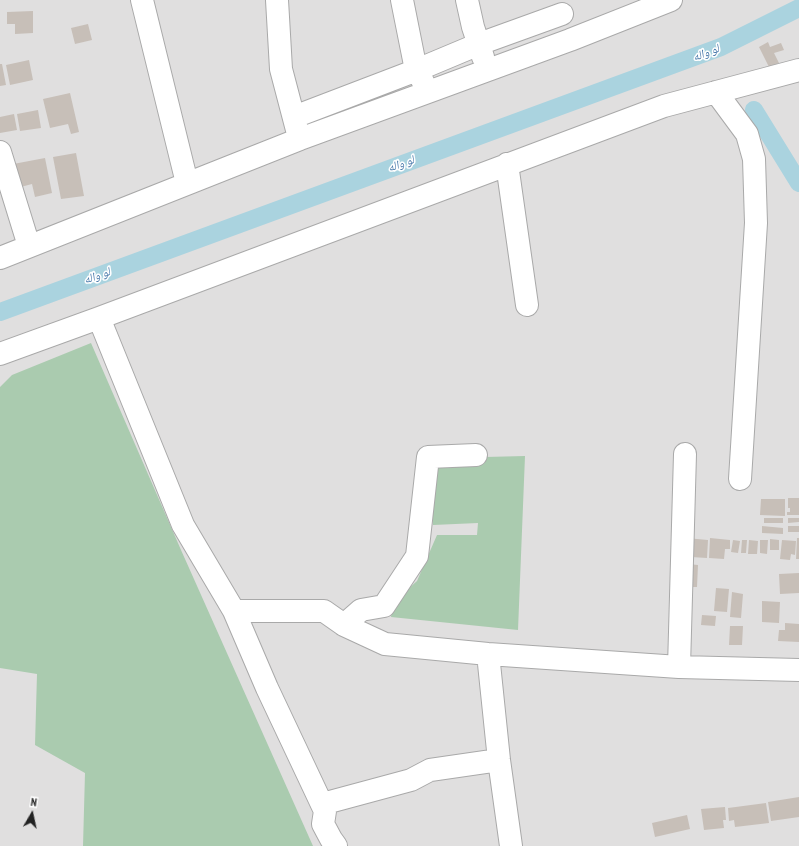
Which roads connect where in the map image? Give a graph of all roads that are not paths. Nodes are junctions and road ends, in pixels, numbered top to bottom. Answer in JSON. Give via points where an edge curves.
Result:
{"nodes":[{"id":1,"x":142,"y":0,"type":"edge"},
{"id":2,"x":277,"y":0,"type":"edge"},
{"id":3,"x":402,"y":0,"type":"edge"},
{"id":4,"x":467,"y":0,"type":"edge"},
{"id":5,"x":671,"y":0,"type":"edge"},
{"id":6,"x":648,"y":4,"type":"edge"},
{"id":7,"x":560,"y":7,"type":"edge"},
{"id":8,"x":570,"y":40,"type":"junction"},
{"id":9,"x":479,"y":44,"type":"junction"},
{"id":10,"x":418,"y":70,"type":"junction"},
{"id":11,"x":486,"y":70,"type":"junction"},
{"id":12,"x":799,"y":70,"type":"edge"},
{"id":13,"x":428,"y":92,"type":"junction"},
{"id":14,"x":716,"y":92,"type":"junction"},
{"id":15,"x":294,"y":117,"type":"junction"},
{"id":16,"x":300,"y":139,"type":"junction"},
{"id":17,"x":0,"y":152,"type":"edge"},
{"id":18,"x":507,"y":164,"type":"junction"},
{"id":19,"x":186,"y":183,"type":"junction"},
{"id":20,"x":29,"y":246,"type":"junction"},
{"id":21,"x":0,"y":258,"type":"edge"},
{"id":22,"x":527,"y":305,"type":"dead end"},
{"id":23,"x":99,"y":318,"type":"junction"},
{"id":24,"x":0,"y":354,"type":"edge"},
{"id":25,"x":685,"y":454,"type":"dead end"},
{"id":26,"x":476,"y":456,"type":"dead end"},
{"id":27,"x":740,"y":480,"type":"dead end"},
{"id":28,"x":234,"y":611,"type":"junction"},
{"id":29,"x":344,"y":625,"type":"junction"},
{"id":30,"x":488,"y":654,"type":"junction"},
{"id":31,"x":680,"y":667,"type":"junction"},
{"id":32,"x":799,"y":670,"type":"edge"},
{"id":33,"x":499,"y":760,"type":"junction"},
{"id":34,"x":322,"y":804,"type":"junction"},
{"id":35,"x":336,"y":846,"type":"edge"},
{"id":36,"x":511,"y":846,"type":"edge"}],
"edges":[{"from":1,"to":19,"type":"street"},
{"from":2,"to":15,"type":"street","via":[[281,69]]},
{"from":3,"to":10,"type":"street"},
{"from":4,"to":9,"type":"street"},
{"from":5,"to":6,"type":"street"},
{"from":6,"to":8,"type":"street"},
{"from":7,"to":8,"type":"street"},
{"from":7,"to":9,"type":"street"},
{"from":8,"to":11,"type":"street"},
{"from":9,"to":10,"type":"street"},
{"from":9,"to":11,"type":"street"},
{"from":10,"to":13,"type":"street"},
{"from":10,"to":15,"type":"street"},
{"from":11,"to":13,"type":"street"},
{"from":12,"to":14,"type":"street"},
{"from":13,"to":16,"type":"street"},
{"from":14,"to":18,"type":"street","via":[[664,106]]},
{"from":14,"to":27,"type":"street","via":[[747,134],[754,159],[756,223]]},
{"from":15,"to":16,"type":"street"},
{"from":16,"to":19,"type":"street"},
{"from":17,"to":20,"type":"street"},
{"from":18,"to":22,"type":"street"},
{"from":18,"to":23,"type":"street"},
{"from":19,"to":20,"type":"street"},
{"from":20,"to":21,"type":"street"},
{"from":23,"to":24,"type":"street"},
{"from":23,"to":28,"type":"street","via":[[183,524]]},
{"from":25,"to":31,"type":"street"},
{"from":26,"to":29,"type":"street","via":[[428,456],[417,556],[384,606],[361,610]]},
{"from":28,"to":29,"type":"street","via":[[324,611]]},
{"from":28,"to":34,"type":"street"},
{"from":29,"to":30,"type":"street","via":[[385,644]]},
{"from":30,"to":31,"type":"street"},
{"from":30,"to":33,"type":"street"},
{"from":31,"to":32,"type":"street"},
{"from":33,"to":34,"type":"street","via":[[430,770],[412,780]]},
{"from":33,"to":36,"type":"street"},
{"from":34,"to":35,"type":"street","via":[[325,811],[323,824]]}]}
